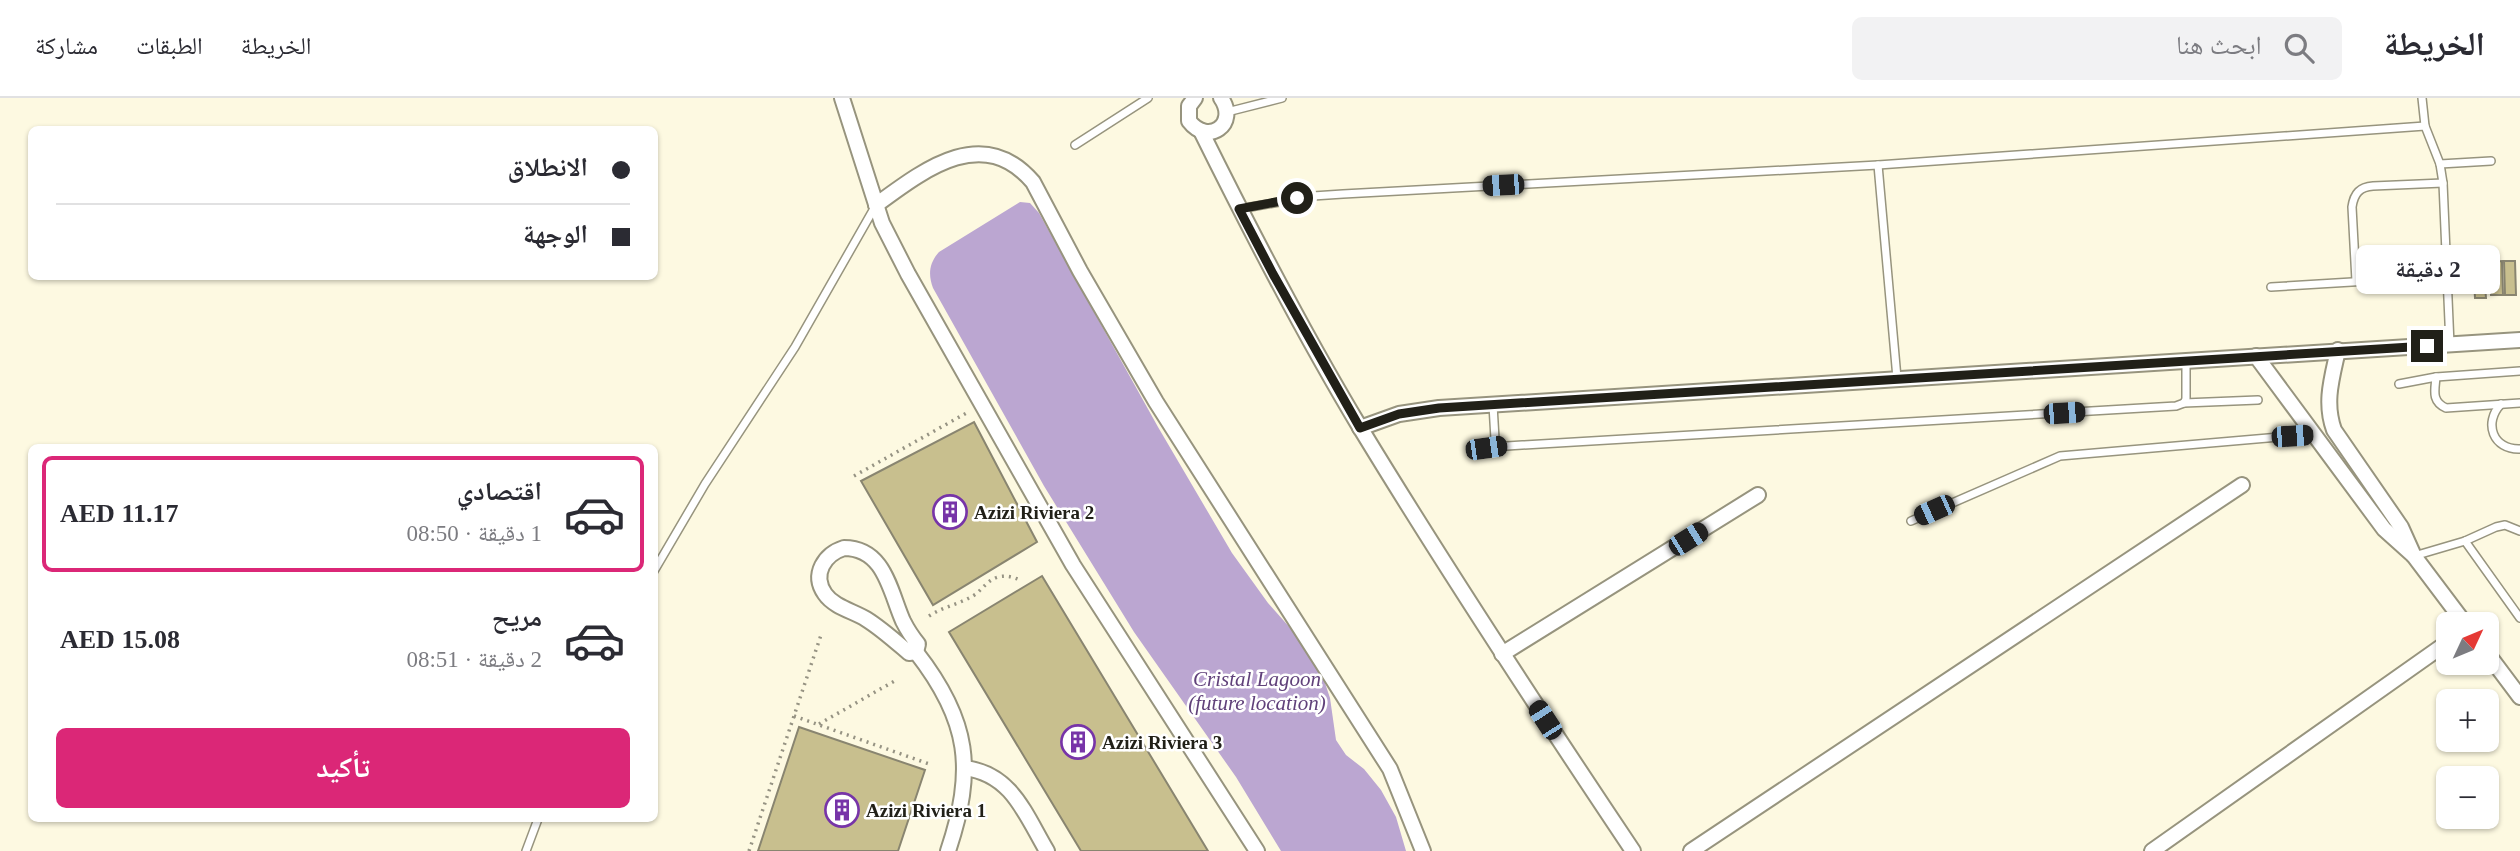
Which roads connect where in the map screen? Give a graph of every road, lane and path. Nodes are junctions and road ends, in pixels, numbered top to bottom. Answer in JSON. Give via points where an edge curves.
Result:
{"nodes":[{"id":1,"x":842,"y":98,"type":"edge"},
{"id":2,"x":1148,"y":98,"type":"edge"},
{"id":3,"x":1195,"y":98,"type":"edge"},
{"id":4,"x":1282,"y":98,"type":"edge"},
{"id":5,"x":2422,"y":98,"type":"edge"},
{"id":6,"x":1224,"y":105,"type":"edge"},
{"id":7,"x":2425,"y":126,"type":"junction"},
{"id":8,"x":1201,"y":131,"type":"junction"},
{"id":9,"x":1075,"y":145,"type":"dead end"},
{"id":10,"x":2491,"y":161,"type":"dead end"},
{"id":11,"x":2440,"y":164,"type":"junction"},
{"id":12,"x":1878,"y":165,"type":"junction"},
{"id":13,"x":2443,"y":183,"type":"junction"},
{"id":14,"x":876,"y":205,"type":"junction"},
{"id":15,"x":1239,"y":209,"type":"junction"},
{"id":16,"x":2418,"y":278,"type":"dead end"},
{"id":17,"x":2356,"y":281,"type":"junction"},
{"id":18,"x":2271,"y":287,"type":"dead end"},
{"id":19,"x":2520,"y":340,"type":"edge"},
{"id":20,"x":2450,"y":345,"type":"junction"},
{"id":21,"x":2338,"y":350,"type":"junction"},
{"id":22,"x":2256,"y":356,"type":"junction"},
{"id":23,"x":2186,"y":360,"type":"junction"},
{"id":24,"x":2520,"y":371,"type":"edge"},
{"id":25,"x":2436,"y":376,"type":"junction"},
{"id":26,"x":1897,"y":378,"type":"junction"},
{"id":27,"x":2399,"y":384,"type":"dead end"},
{"id":28,"x":2258,"y":400,"type":"dead end"},
{"id":29,"x":2184,"y":403,"type":"junction"},
{"id":30,"x":2520,"y":403,"type":"edge"},
{"id":31,"x":2501,"y":404,"type":"junction"},
{"id":32,"x":982,"y":405,"type":"junction"},
{"id":33,"x":1493,"y":405,"type":"junction"},
{"id":34,"x":1360,"y":428,"type":"junction"},
{"id":35,"x":2315,"y":434,"type":"junction"},
{"id":36,"x":1502,"y":446,"type":"junction"},
{"id":37,"x":2520,"y":449,"type":"edge"},
{"id":38,"x":1471,"y":450,"type":"dead end"},
{"id":39,"x":853,"y":476,"type":"dead end"},
{"id":40,"x":2242,"y":485,"type":"dead end"},
{"id":41,"x":1758,"y":495,"type":"dead end"},
{"id":42,"x":1911,"y":521,"type":"dead end"},
{"id":43,"x":2520,"y":531,"type":"edge"},
{"id":44,"x":2465,"y":541,"type":"junction"},
{"id":45,"x":2414,"y":556,"type":"junction"},
{"id":46,"x":658,"y":564,"type":"edge"},
{"id":47,"x":1020,"y":580,"type":"dead end"},
{"id":48,"x":2456,"y":612,"type":"edge"},
{"id":49,"x":929,"y":617,"type":"dead end"},
{"id":50,"x":2520,"y":618,"type":"edge"},
{"id":51,"x":822,"y":632,"type":"dead end"},
{"id":52,"x":2436,"y":650,"type":"edge"},
{"id":53,"x":916,"y":652,"type":"junction"},
{"id":54,"x":1502,"y":654,"type":"junction"},
{"id":55,"x":2499,"y":669,"type":"edge"},
{"id":56,"x":898,"y":679,"type":"dead end"},
{"id":57,"x":2520,"y":697,"type":"edge"},
{"id":58,"x":794,"y":716,"type":"junction"},
{"id":59,"x":819,"y":724,"type":"junction"},
{"id":60,"x":932,"y":765,"type":"dead end"},
{"id":61,"x":965,"y":768,"type":"junction"},
{"id":62,"x":537,"y":822,"type":"edge"},
{"id":63,"x":526,"y":851,"type":"edge"},
{"id":64,"x":749,"y":851,"type":"edge"},
{"id":65,"x":948,"y":851,"type":"edge"},
{"id":66,"x":1047,"y":851,"type":"edge"},
{"id":67,"x":1257,"y":851,"type":"edge"},
{"id":68,"x":1423,"y":851,"type":"edge"},
{"id":69,"x":1633,"y":851,"type":"edge"},
{"id":70,"x":1691,"y":851,"type":"edge"},
{"id":71,"x":2152,"y":851,"type":"edge"}],
"edges":[{"from":1,"to":14,"type":"street"},
{"from":2,"to":9,"type":"lane"},
{"from":3,"to":8,"type":"street","via":[[1188,114],[1194,128]]},
{"from":4,"to":6,"type":"lane"},
{"from":5,"to":7,"type":"lane"},
{"from":6,"to":8,"type":"street","via":[[1226,119],[1216,131]]},
{"from":7,"to":11,"type":"lane"},
{"from":7,"to":12,"type":"lane"},
{"from":8,"to":15,"type":"street"},
{"from":10,"to":11,"type":"lane"},
{"from":11,"to":13,"type":"lane"},
{"from":12,"to":15,"type":"lane","via":[[1343,194]]},
{"from":12,"to":26,"type":"lane"},
{"from":13,"to":17,"type":"lane","via":[[2365,186],[2358,191],[2352,207]]},
{"from":13,"to":20,"type":"lane"},
{"from":14,"to":32,"type":"street","via":[[895,251]]},
{"from":14,"to":46,"type":"lane","via":[[795,347]]},
{"from":14,"to":68,"type":"street","via":[[934,166],[970,153],[1005,159],[1026,173],[1156,402],[1390,769]]},
{"from":15,"to":34,"type":"street"},
{"from":16,"to":17,"type":"lane"},
{"from":17,"to":18,"type":"lane"},
{"from":19,"to":20,"type":"street"},
{"from":20,"to":21,"type":"street"},
{"from":21,"to":22,"type":"street"},
{"from":21,"to":45,"type":"street","via":[[2328,392],[2334,430],[2401,527]]},
{"from":22,"to":23,"type":"street"},
{"from":22,"to":35,"type":"street"},
{"from":23,"to":26,"type":"street"},
{"from":23,"to":29,"type":"lane"},
{"from":24,"to":25,"type":"lane"},
{"from":25,"to":27,"type":"lane"},
{"from":25,"to":31,"type":"lane","via":[[2434,396],[2446,408]]},
{"from":26,"to":33,"type":"street"},
{"from":28,"to":29,"type":"lane"},
{"from":29,"to":36,"type":"lane"},
{"from":30,"to":31,"type":"lane"},
{"from":31,"to":37,"type":"lane","via":[[2492,416],[2491,431],[2505,447]]},
{"from":32,"to":39,"type":"path"},
{"from":32,"to":67,"type":"street","via":[[1105,618]]},
{"from":33,"to":34,"type":"street","via":[[1419,410]]},
{"from":33,"to":36,"type":"lane","via":[[1494,435]]},
{"from":34,"to":54,"type":"street"},
{"from":35,"to":42,"type":"lane","via":[[2060,456]]},
{"from":35,"to":45,"type":"street","via":[[2394,540]]},
{"from":36,"to":38,"type":"lane"},
{"from":40,"to":70,"type":"street"},
{"from":41,"to":54,"type":"street"},
{"from":43,"to":44,"type":"lane","via":[[2505,525]]},
{"from":44,"to":45,"type":"lane"},
{"from":44,"to":50,"type":"lane"},
{"from":45,"to":48,"type":"street"},
{"from":47,"to":49,"type":"path","via":[[998,577]]},
{"from":51,"to":58,"type":"path"},
{"from":52,"to":71,"type":"street"},
{"from":53,"to":53,"type":"street","via":[[918,645],[877,563],[853,548],[829,555],[819,578],[825,594],[909,653]]},
{"from":53,"to":61,"type":"street","via":[[937,679],[954,713]]},
{"from":54,"to":69,"type":"street"},
{"from":55,"to":57,"type":"street"},
{"from":56,"to":59,"type":"path"},
{"from":58,"to":59,"type":"path"},
{"from":58,"to":64,"type":"path"},
{"from":59,"to":60,"type":"path"},
{"from":61,"to":65,"type":"street","via":[[962,806]]},
{"from":61,"to":66,"type":"street","via":[[992,775],[1007,787]]},
{"from":62,"to":63,"type":"lane"}]}
